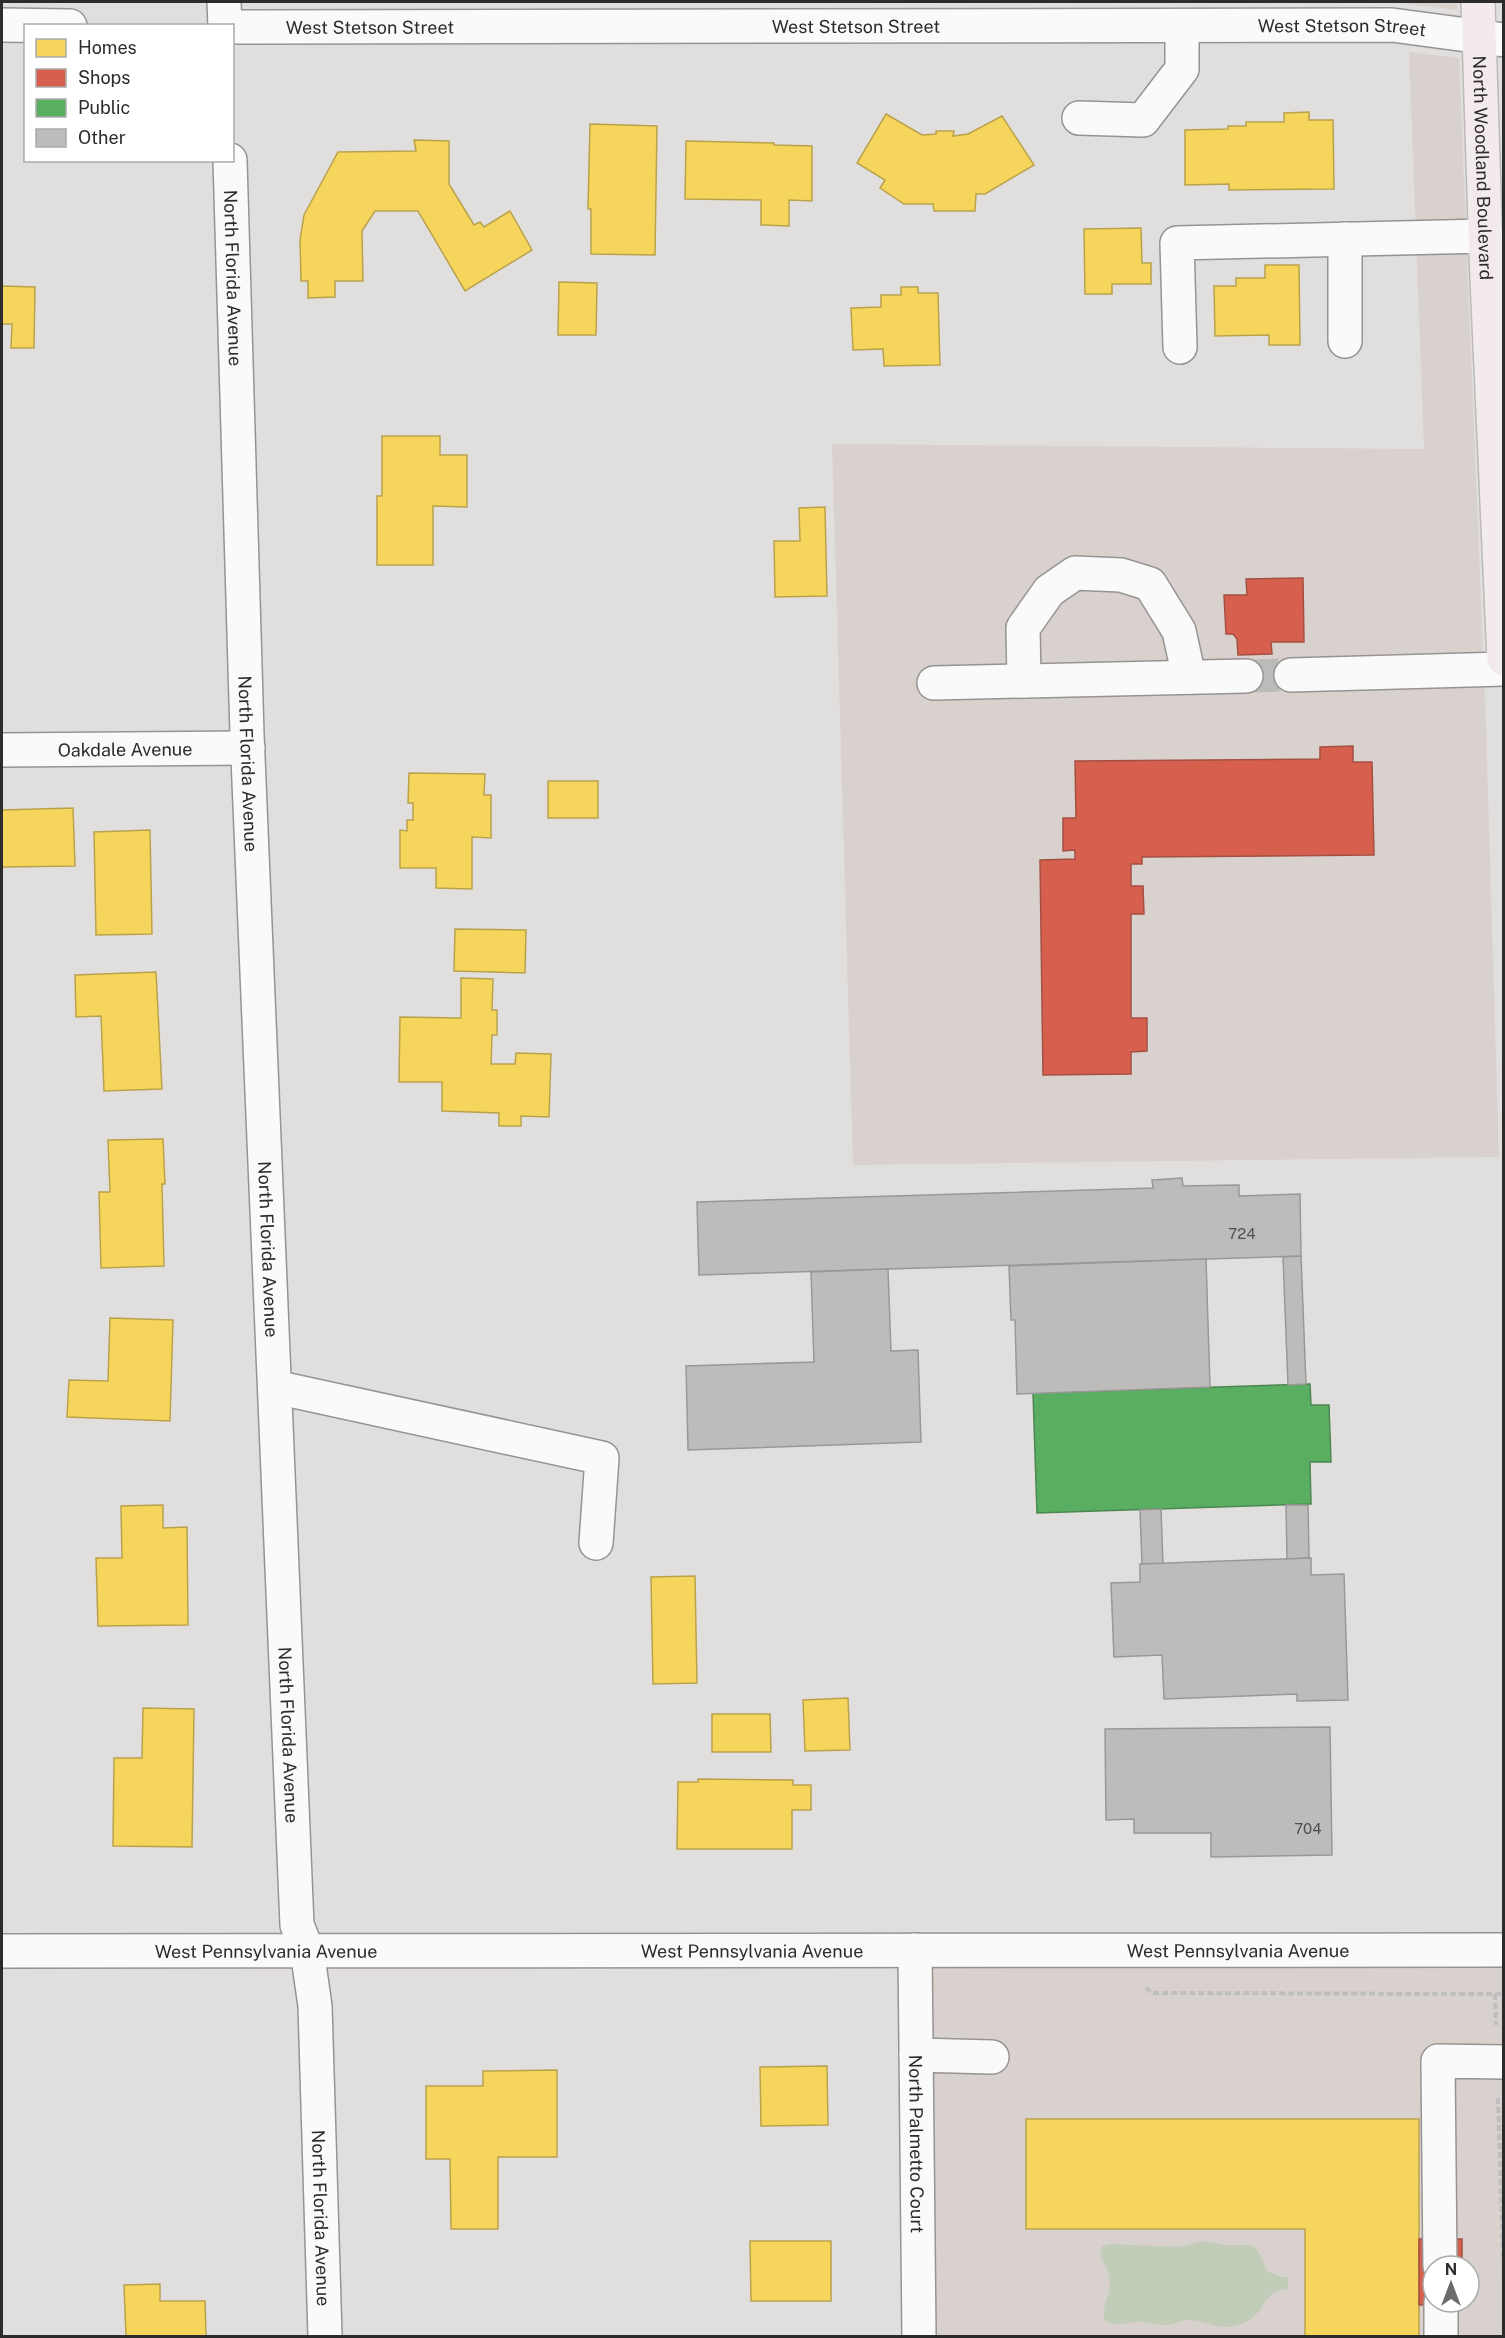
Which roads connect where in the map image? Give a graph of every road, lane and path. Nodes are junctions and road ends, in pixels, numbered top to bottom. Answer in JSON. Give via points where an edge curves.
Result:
{"nodes":[{"id":1,"x":224,"y":2,"type":"edge"},
{"id":2,"x":1478,"y":2,"type":"edge"},
{"id":3,"x":225,"y":24,"type":"edge"},
{"id":4,"x":2,"y":25,"type":"edge"},
{"id":5,"x":24,"y":25,"type":"edge"},
{"id":6,"x":1182,"y":26,"type":"junction"},
{"id":7,"x":234,"y":27,"type":"edge"},
{"id":8,"x":1491,"y":38,"type":"edge"},
{"id":9,"x":1079,"y":118,"type":"dead end"},
{"id":10,"x":230,"y":162,"type":"edge"},
{"id":11,"x":1345,"y":239,"type":"junction"},
{"id":12,"x":1492,"y":243,"type":"edge"},
{"id":13,"x":1345,"y":341,"type":"dead end"},
{"id":14,"x":1180,"y":347,"type":"dead end"},
{"id":15,"x":1503,"y":659,"type":"edge"},
{"id":16,"x":1503,"y":669,"type":"edge"},
{"id":17,"x":1246,"y":675,"type":"tunnel mouth"},
{"id":18,"x":1291,"y":675,"type":"tunnel mouth"},
{"id":19,"x":1189,"y":677,"type":"junction"},
{"id":20,"x":1024,"y":681,"type":"junction"},
{"id":21,"x":934,"y":683,"type":"dead end"},
{"id":22,"x":248,"y":748,"type":"junction"},
{"id":23,"x":2,"y":750,"type":"edge"},
{"id":24,"x":275,"y":1387,"type":"junction"},
{"id":25,"x":596,"y":1543,"type":"dead end"},
{"id":26,"x":307,"y":1950,"type":"junction"},
{"id":27,"x":915,"y":1950,"type":"junction"},
{"id":28,"x":1503,"y":1950,"type":"edge"},
{"id":29,"x":2,"y":1951,"type":"edge"},
{"id":30,"x":1495,"y":1994,"type":"dead end"},
{"id":31,"x":916,"y":2055,"type":"junction"},
{"id":32,"x":992,"y":2057,"type":"dead end"},
{"id":33,"x":1500,"y":2062,"type":"edge"},
{"id":34,"x":1440,"y":2254,"type":"edge"},
{"id":35,"x":1503,"y":2289,"type":"edge"},
{"id":36,"x":1441,"y":2314,"type":"edge"},
{"id":37,"x":326,"y":2337,"type":"edge"},
{"id":38,"x":919,"y":2337,"type":"edge"},
{"id":39,"x":1441,"y":2337,"type":"edge"}],
"edges":[{"from":1,"to":3,"type":"street"},
{"from":2,"to":8,"type":"main road","name":"North Woodland Boulevard"},
{"from":4,"to":5,"type":"street"},
{"from":6,"to":7,"type":"street","name":"West Stetson Street"},
{"from":6,"to":8,"type":"street","name":"West Stetson Street","via":[[1392,25]]},
{"from":6,"to":9,"type":"street","via":[[1182,69],[1143,120]]},
{"from":8,"to":12,"type":"main road","name":"North Woodland Boulevard"},
{"from":10,"to":22,"type":"street","name":"North Florida Avenue"},
{"from":11,"to":12,"type":"street"},
{"from":11,"to":13,"type":"street"},
{"from":11,"to":14,"type":"street","via":[[1177,243]]},
{"from":12,"to":15,"type":"main road","name":"North Woodland Boulevard"},
{"from":16,"to":18,"type":"street"},
{"from":17,"to":19,"type":"street"},
{"from":19,"to":20,"type":"street"},
{"from":19,"to":20,"type":"street","via":[[1179,631],[1150,584],[1121,575],[1075,573],[1049,591],[1023,628]]},
{"from":20,"to":21,"type":"street"},
{"from":22,"to":23,"type":"street","name":"Oakdale Avenue"},
{"from":22,"to":24,"type":"street","name":"North Florida Avenue"},
{"from":24,"to":25,"type":"street","via":[[602,1458]]},
{"from":24,"to":26,"type":"street","name":"North Florida Avenue","via":[[297,1925]]},
{"from":26,"to":27,"type":"street","name":"West Pennsylvania Avenue"},
{"from":26,"to":29,"type":"street","name":"West Pennsylvania Avenue"},
{"from":26,"to":37,"type":"street","name":"North Florida Avenue","via":[[315,2006]]},
{"from":27,"to":28,"type":"street","name":"West Pennsylvania Avenue"},
{"from":27,"to":31,"type":"street","name":"North Palmetto Court"},
{"from":30,"to":33,"type":"path"},
{"from":31,"to":32,"type":"street"},
{"from":31,"to":38,"type":"street","name":"North Palmetto Court"},
{"from":33,"to":34,"type":"street","via":[[1438,2061]]},
{"from":33,"to":35,"type":"path"},
{"from":36,"to":39,"type":"street"}]}
